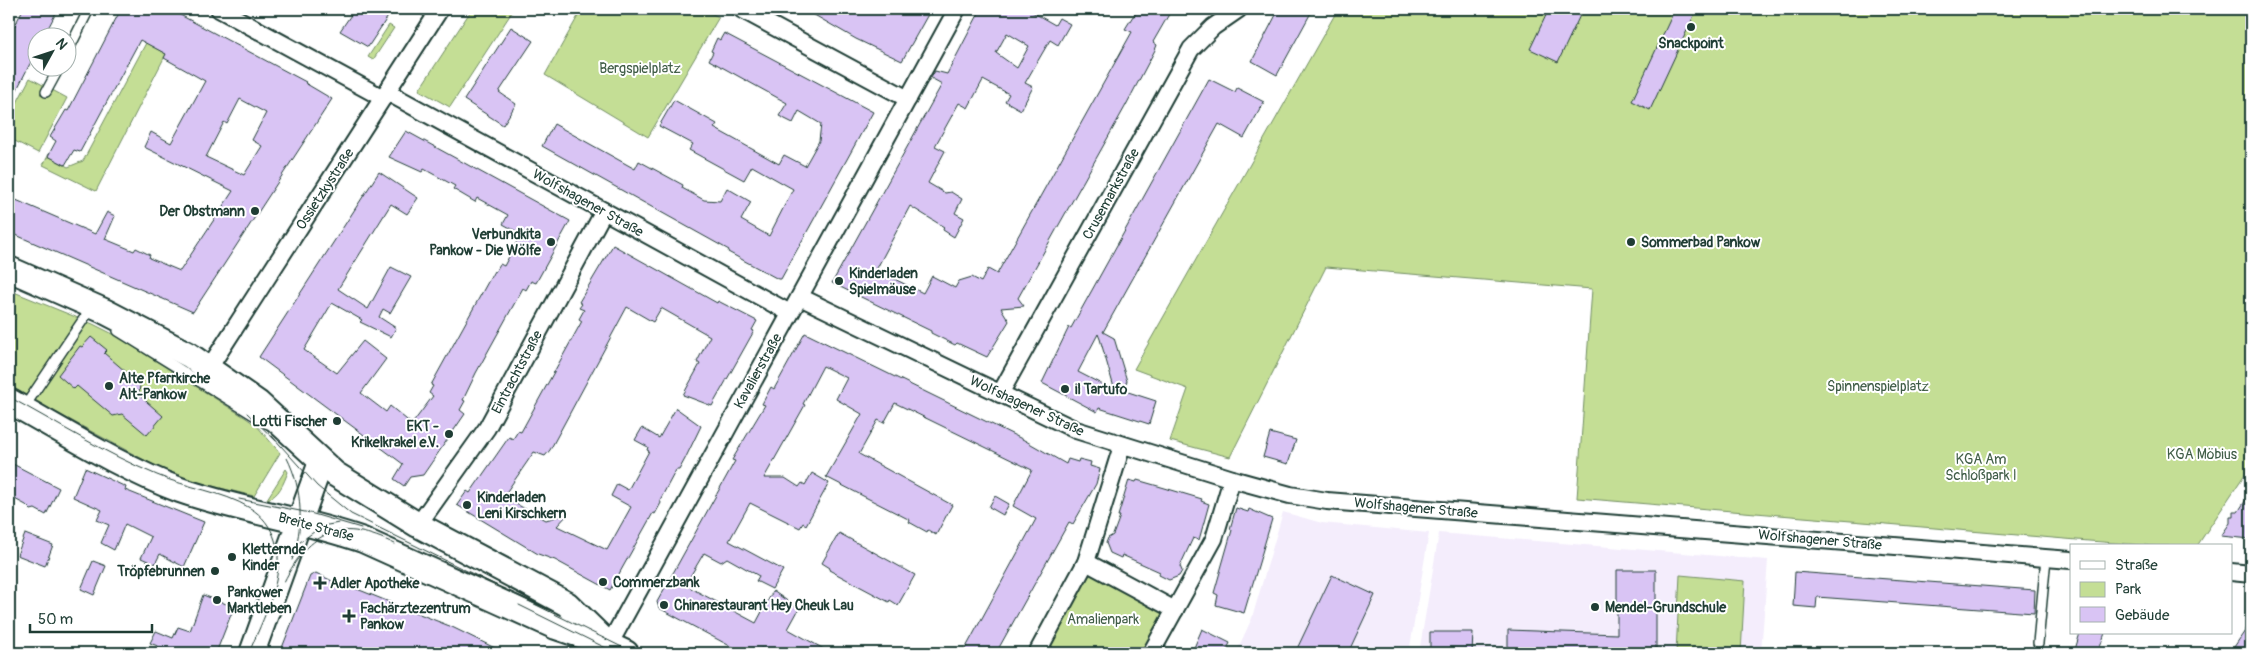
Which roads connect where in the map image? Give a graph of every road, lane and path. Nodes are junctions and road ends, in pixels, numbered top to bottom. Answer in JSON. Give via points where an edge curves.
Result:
{"nodes":[{"id":1,"x":89,"y":9,"type":"edge"},
{"id":2,"x":219,"y":9,"type":"edge"},
{"id":3,"x":742,"y":9,"type":"edge"},
{"id":4,"x":957,"y":9,"type":"edge"},
{"id":5,"x":1239,"y":9,"type":"edge"},
{"id":6,"x":433,"y":11,"type":"edge"},
{"id":7,"x":78,"y":31,"type":"edge"},
{"id":8,"x":54,"y":78,"type":"edge"},
{"id":9,"x":46,"y":92,"type":"dead end"},
{"id":10,"x":385,"y":95,"type":"junction"},
{"id":11,"x":908,"y":99,"type":"junction"},
{"id":12,"x":604,"y":211,"type":"junction"},
{"id":13,"x":9,"y":269,"type":"edge"},
{"id":14,"x":800,"y":297,"type":"junction"},
{"id":15,"x":87,"y":312,"type":"junction"},
{"id":16,"x":790,"y":313,"type":"junction"},
{"id":17,"x":107,"y":325,"type":"dead end"},
{"id":18,"x":209,"y":368,"type":"junction"},
{"id":19,"x":1000,"y":394,"type":"junction"},
{"id":20,"x":16,"y":405,"type":"edge"},
{"id":21,"x":296,"y":439,"type":"junction"},
{"id":22,"x":1122,"y":446,"type":"junction"},
{"id":23,"x":321,"y":462,"type":"junction"},
{"id":24,"x":1232,"y":479,"type":"junction"},
{"id":25,"x":299,"y":522,"type":"junction"},
{"id":26,"x":418,"y":525,"type":"junction"},
{"id":27,"x":2046,"y":558,"type":"junction"},
{"id":28,"x":2070,"y":560,"type":"edge"},
{"id":29,"x":1086,"y":562,"type":"junction"},
{"id":30,"x":2232,"y":572,"type":"edge"},
{"id":31,"x":2251,"y":574,"type":"edge"},
{"id":32,"x":1175,"y":610,"type":"junction"},
{"id":33,"x":2038,"y":643,"type":"dead end"},
{"id":34,"x":618,"y":649,"type":"edge"},
{"id":35,"x":252,"y":653,"type":"edge"},
{"id":36,"x":1038,"y":653,"type":"edge"},
{"id":37,"x":1150,"y":653,"type":"edge"}],
"edges":[{"from":1,"to":7,"type":"lane"},
{"from":2,"to":10,"type":"street","name":"Wolfshagener Straße"},
{"from":3,"to":11,"type":"street"},
{"from":4,"to":11,"type":"street","name":"Kavalierstraße"},
{"from":5,"to":19,"type":"street","name":"Crusemarkstraße","via":[[1213,27],[1191,49]]},
{"from":6,"to":10,"type":"street","name":"Ossietzkystraße"},
{"from":8,"to":9,"type":"lane"},
{"from":10,"to":12,"type":"street","name":"Wolfshagener Straße"},
{"from":10,"to":18,"type":"street","name":"Ossietzkystraße"},
{"from":11,"to":14,"type":"street","name":"Kavalierstraße"},
{"from":12,"to":16,"type":"street","name":"Wolfshagener Straße"},
{"from":12,"to":26,"type":"street","name":"Eintrachtstraße","via":[[487,428]]},
{"from":13,"to":15,"type":"main road"},
{"from":14,"to":16,"type":"street","name":"Kavalierstraße"},
{"from":14,"to":19,"type":"street","name":"Wolfshagener Straße"},
{"from":15,"to":18,"type":"main road","via":[[172,346]]},
{"from":15,"to":20,"type":"lane","name":"Breite Straße"},
{"from":16,"to":34,"type":"street","name":"Kavalierstraße"},
{"from":17,"to":21,"type":"lane","via":[[247,413]]},
{"from":18,"to":21,"type":"main road","via":[[246,394]]},
{"from":19,"to":22,"type":"street","name":"Wolfshagener Straße","via":[[1076,430]]},
{"from":20,"to":25,"type":"main road","name":"Breite Straße","via":[[167,485]]},
{"from":21,"to":23,"type":"main road"},
{"from":22,"to":24,"type":"street","name":"Wolfshagener Straße"},
{"from":22,"to":29,"type":"street"},
{"from":23,"to":25,"type":"main road"},
{"from":23,"to":26,"type":"main road"},
{"from":24,"to":27,"type":"street","name":"Wolfshagener Straße","via":[[1326,501]]},
{"from":24,"to":32,"type":"street","via":[[1214,539]]},
{"from":25,"to":34,"type":"main road","name":"Breite Straße","via":[[378,546],[556,628]]},
{"from":25,"to":35,"type":"main road"},
{"from":26,"to":34,"type":"main road","via":[[567,604]]},
{"from":27,"to":28,"type":"street","name":"Wolfshagener Straße"},
{"from":27,"to":33,"type":"lane"},
{"from":29,"to":32,"type":"street"},
{"from":29,"to":36,"type":"street"},
{"from":30,"to":31,"type":"street"},
{"from":32,"to":37,"type":"street"}]}
